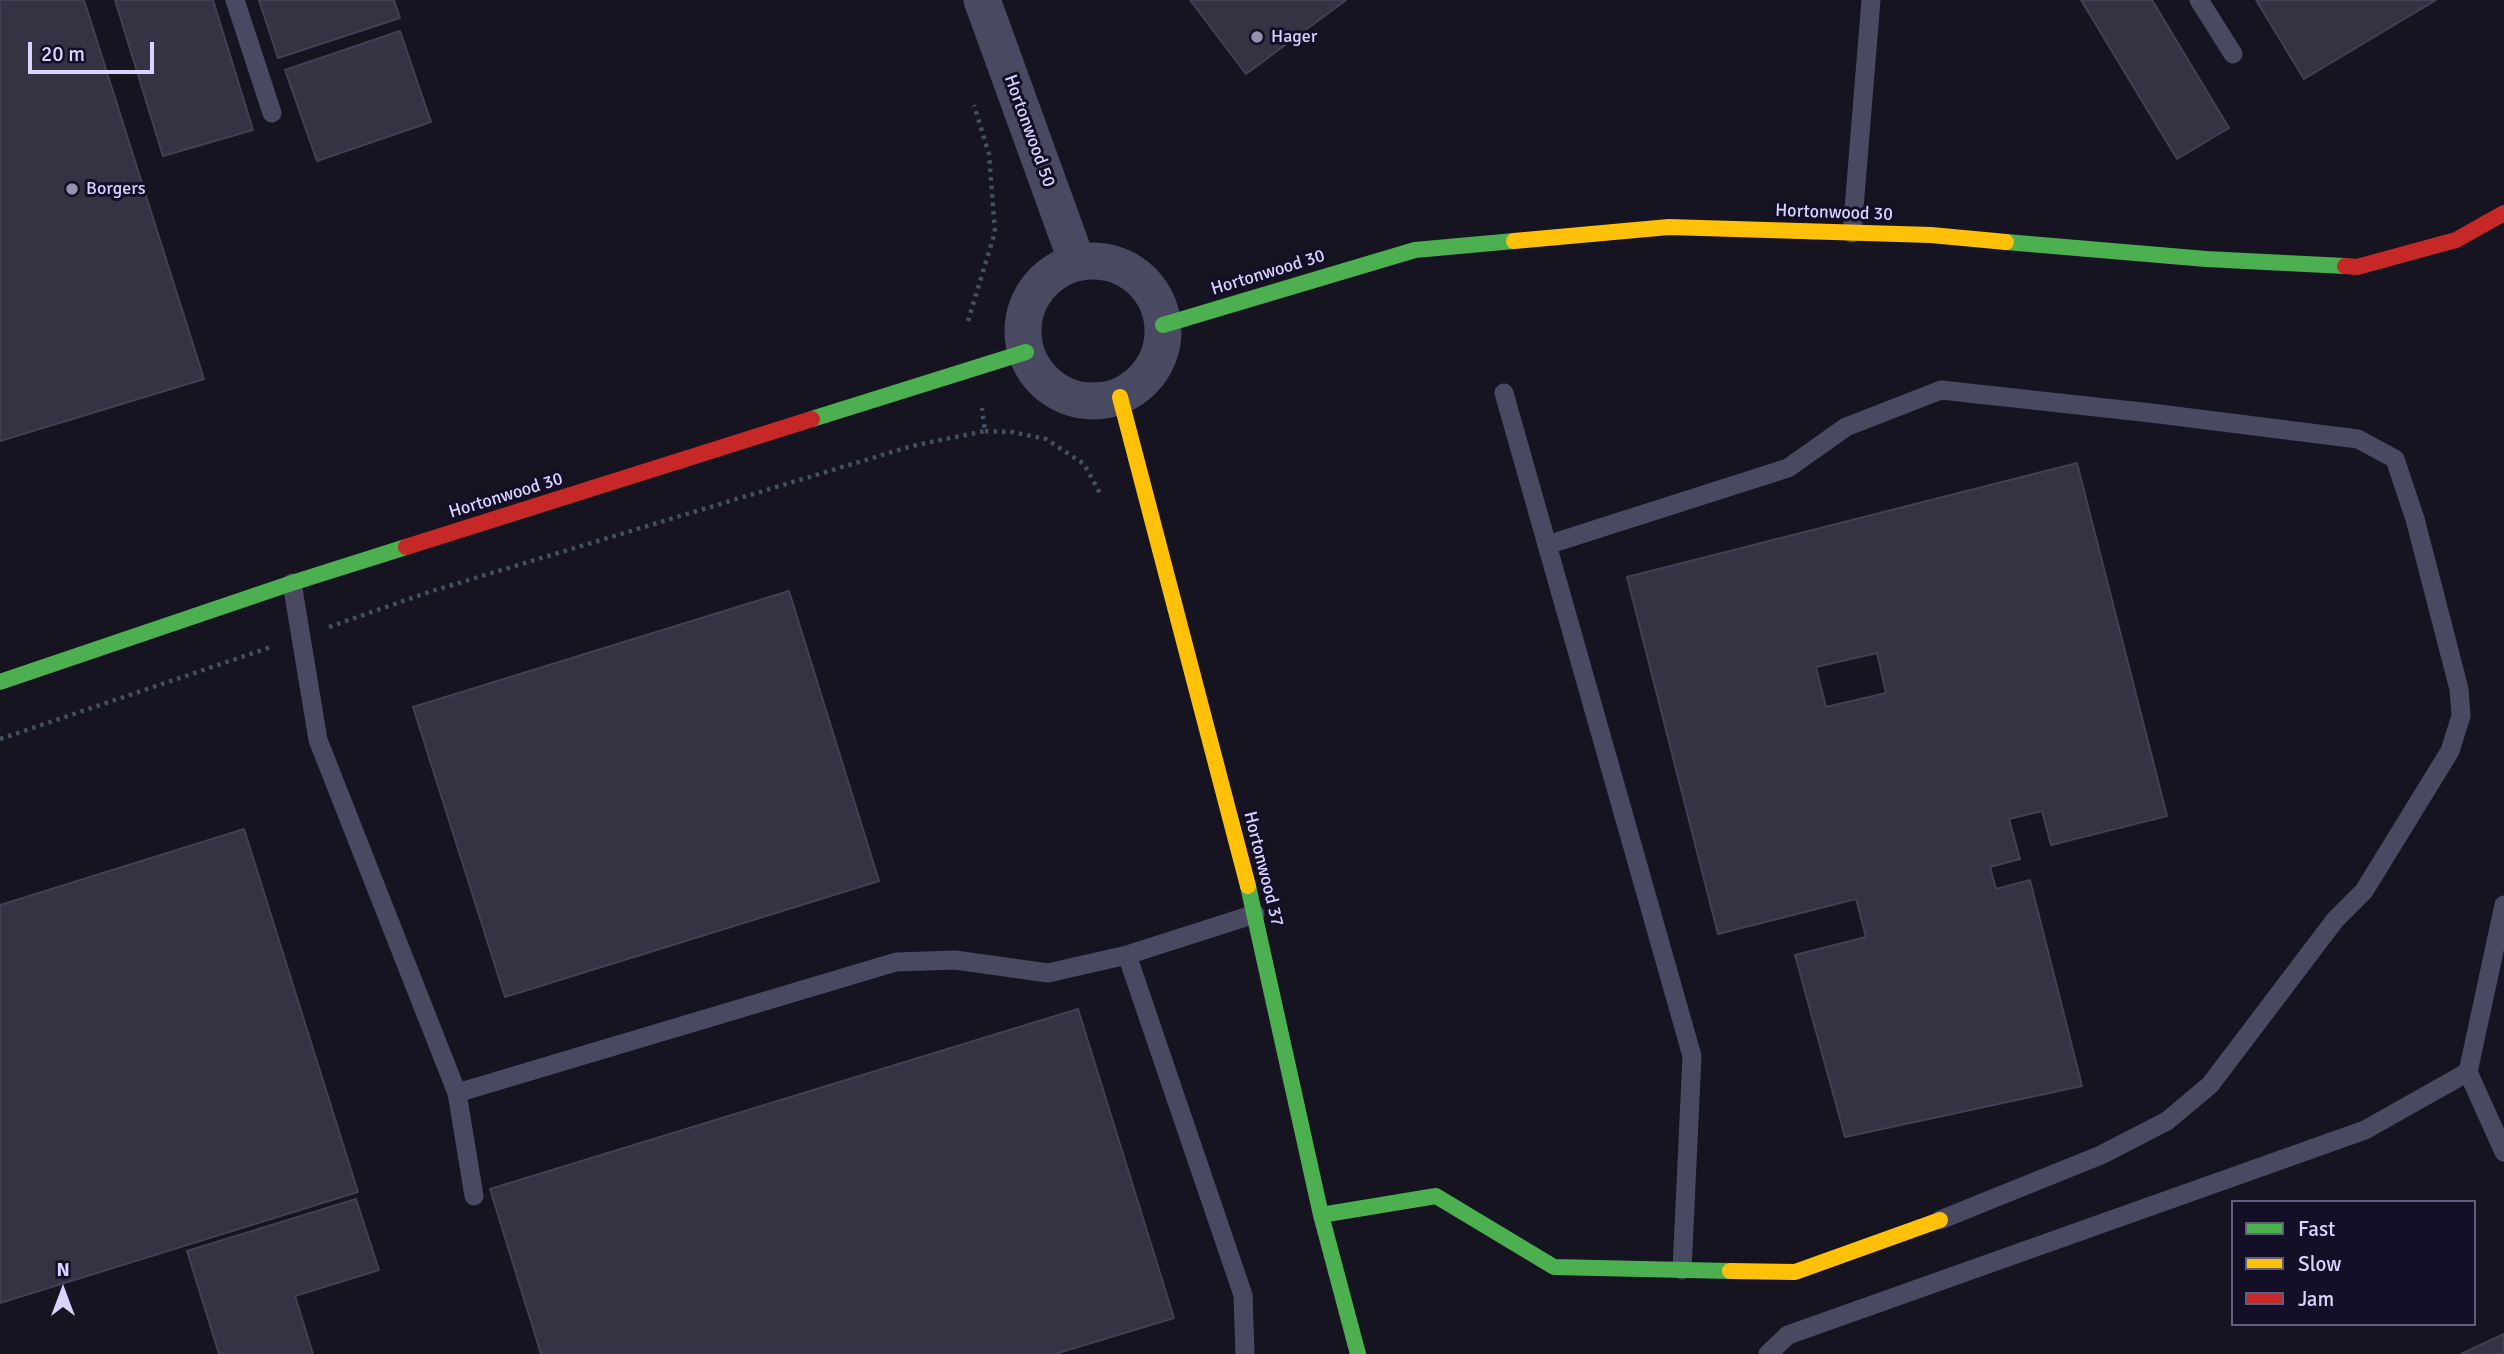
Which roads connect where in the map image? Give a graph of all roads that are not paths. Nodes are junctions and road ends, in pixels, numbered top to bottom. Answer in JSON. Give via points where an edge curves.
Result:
{"nodes":[{"id":1,"x":235,"y":0,"type":"edge"},
{"id":2,"x":982,"y":0,"type":"edge"},
{"id":3,"x":1871,"y":0,"type":"edge"},
{"id":4,"x":2199,"y":0,"type":"edge"},
{"id":5,"x":2233,"y":54,"type":"dead end"},
{"id":6,"x":272,"y":113,"type":"dead end"},
{"id":7,"x":2504,"y":213,"type":"edge"},
{"id":8,"x":1852,"y":233,"type":"junction"},
{"id":9,"x":1077,"y":262,"type":"junction"},
{"id":10,"x":1163,"y":325,"type":"junction"},
{"id":11,"x":1026,"y":352,"type":"junction"},
{"id":12,"x":1504,"y":393,"type":"dead end"},
{"id":13,"x":1120,"y":397,"type":"junction"},
{"id":14,"x":1547,"y":545,"type":"junction"},
{"id":15,"x":292,"y":583,"type":"junction"},
{"id":16,"x":0,"y":682,"type":"edge"},
{"id":17,"x":2504,"y":905,"type":"edge"},
{"id":18,"x":1255,"y":914,"type":"junction"},
{"id":19,"x":1127,"y":955,"type":"junction"},
{"id":20,"x":2468,"y":1072,"type":"junction"},
{"id":21,"x":457,"y":1093,"type":"junction"},
{"id":22,"x":2504,"y":1152,"type":"edge"},
{"id":23,"x":474,"y":1196,"type":"dead end"},
{"id":24,"x":1321,"y":1215,"type":"junction"},
{"id":25,"x":1940,"y":1220,"type":"joint"},
{"id":26,"x":1682,"y":1270,"type":"junction"},
{"id":27,"x":1245,"y":1354,"type":"edge"},
{"id":28,"x":1358,"y":1354,"type":"edge"},
{"id":29,"x":1768,"y":1354,"type":"edge"}],
"edges":[{"from":1,"to":6,"type":"lane"},
{"from":2,"to":9,"type":"street","name":"Hortonwood 50"},
{"from":3,"to":8,"type":"lane"},
{"from":4,"to":5,"type":"lane"},
{"from":7,"to":8,"type":"street","name":"Hortonwood 30","via":[[2456,240],[2357,267]]},
{"from":8,"to":10,"type":"street","name":"Hortonwood 30","via":[[1669,228],[1415,250]]},
{"from":9,"to":10,"type":"street","via":[[1101,261],[1139,278],[1154,297]]},
{"from":9,"to":11,"type":"street","via":[[1042,282],[1028,302],[1022,338]]},
{"from":10,"to":13,"type":"street","via":[[1153,368]]},
{"from":11,"to":13,"type":"street","via":[[1039,378],[1058,393],[1096,402]]},
{"from":11,"to":15,"type":"street","name":"Hortonwood 30"},
{"from":12,"to":14,"type":"lane"},
{"from":13,"to":18,"type":"street","name":"Hortonwood 37"},
{"from":14,"to":25,"type":"lane","via":[[1788,468],[1846,427],[1941,390],[2358,439],[2395,459],[2459,689],[2461,716],[2450,751],[2364,891],[2335,920],[2210,1085],[2167,1121],[2101,1155]]},
{"from":14,"to":26,"type":"lane","via":[[1692,1056]]},
{"from":15,"to":16,"type":"street","name":"Hortonwood 30"},
{"from":15,"to":21,"type":"lane","via":[[318,740]]},
{"from":17,"to":20,"type":"lane"},
{"from":18,"to":19,"type":"lane"},
{"from":18,"to":24,"type":"street","name":"Hortonwood 37"},
{"from":19,"to":21,"type":"lane","via":[[1048,973],[955,960],[896,962]]},
{"from":19,"to":27,"type":"lane","via":[[1243,1295]]},
{"from":20,"to":22,"type":"lane"},
{"from":20,"to":29,"type":"lane","via":[[2365,1130],[1788,1335]]},
{"from":21,"to":23,"type":"lane"},
{"from":24,"to":26,"type":"street","via":[[1436,1196],[1554,1267]]},
{"from":24,"to":28,"type":"street","name":"Hortonwood 37"},
{"from":25,"to":26,"type":"street","via":[[1795,1272]]}]}
